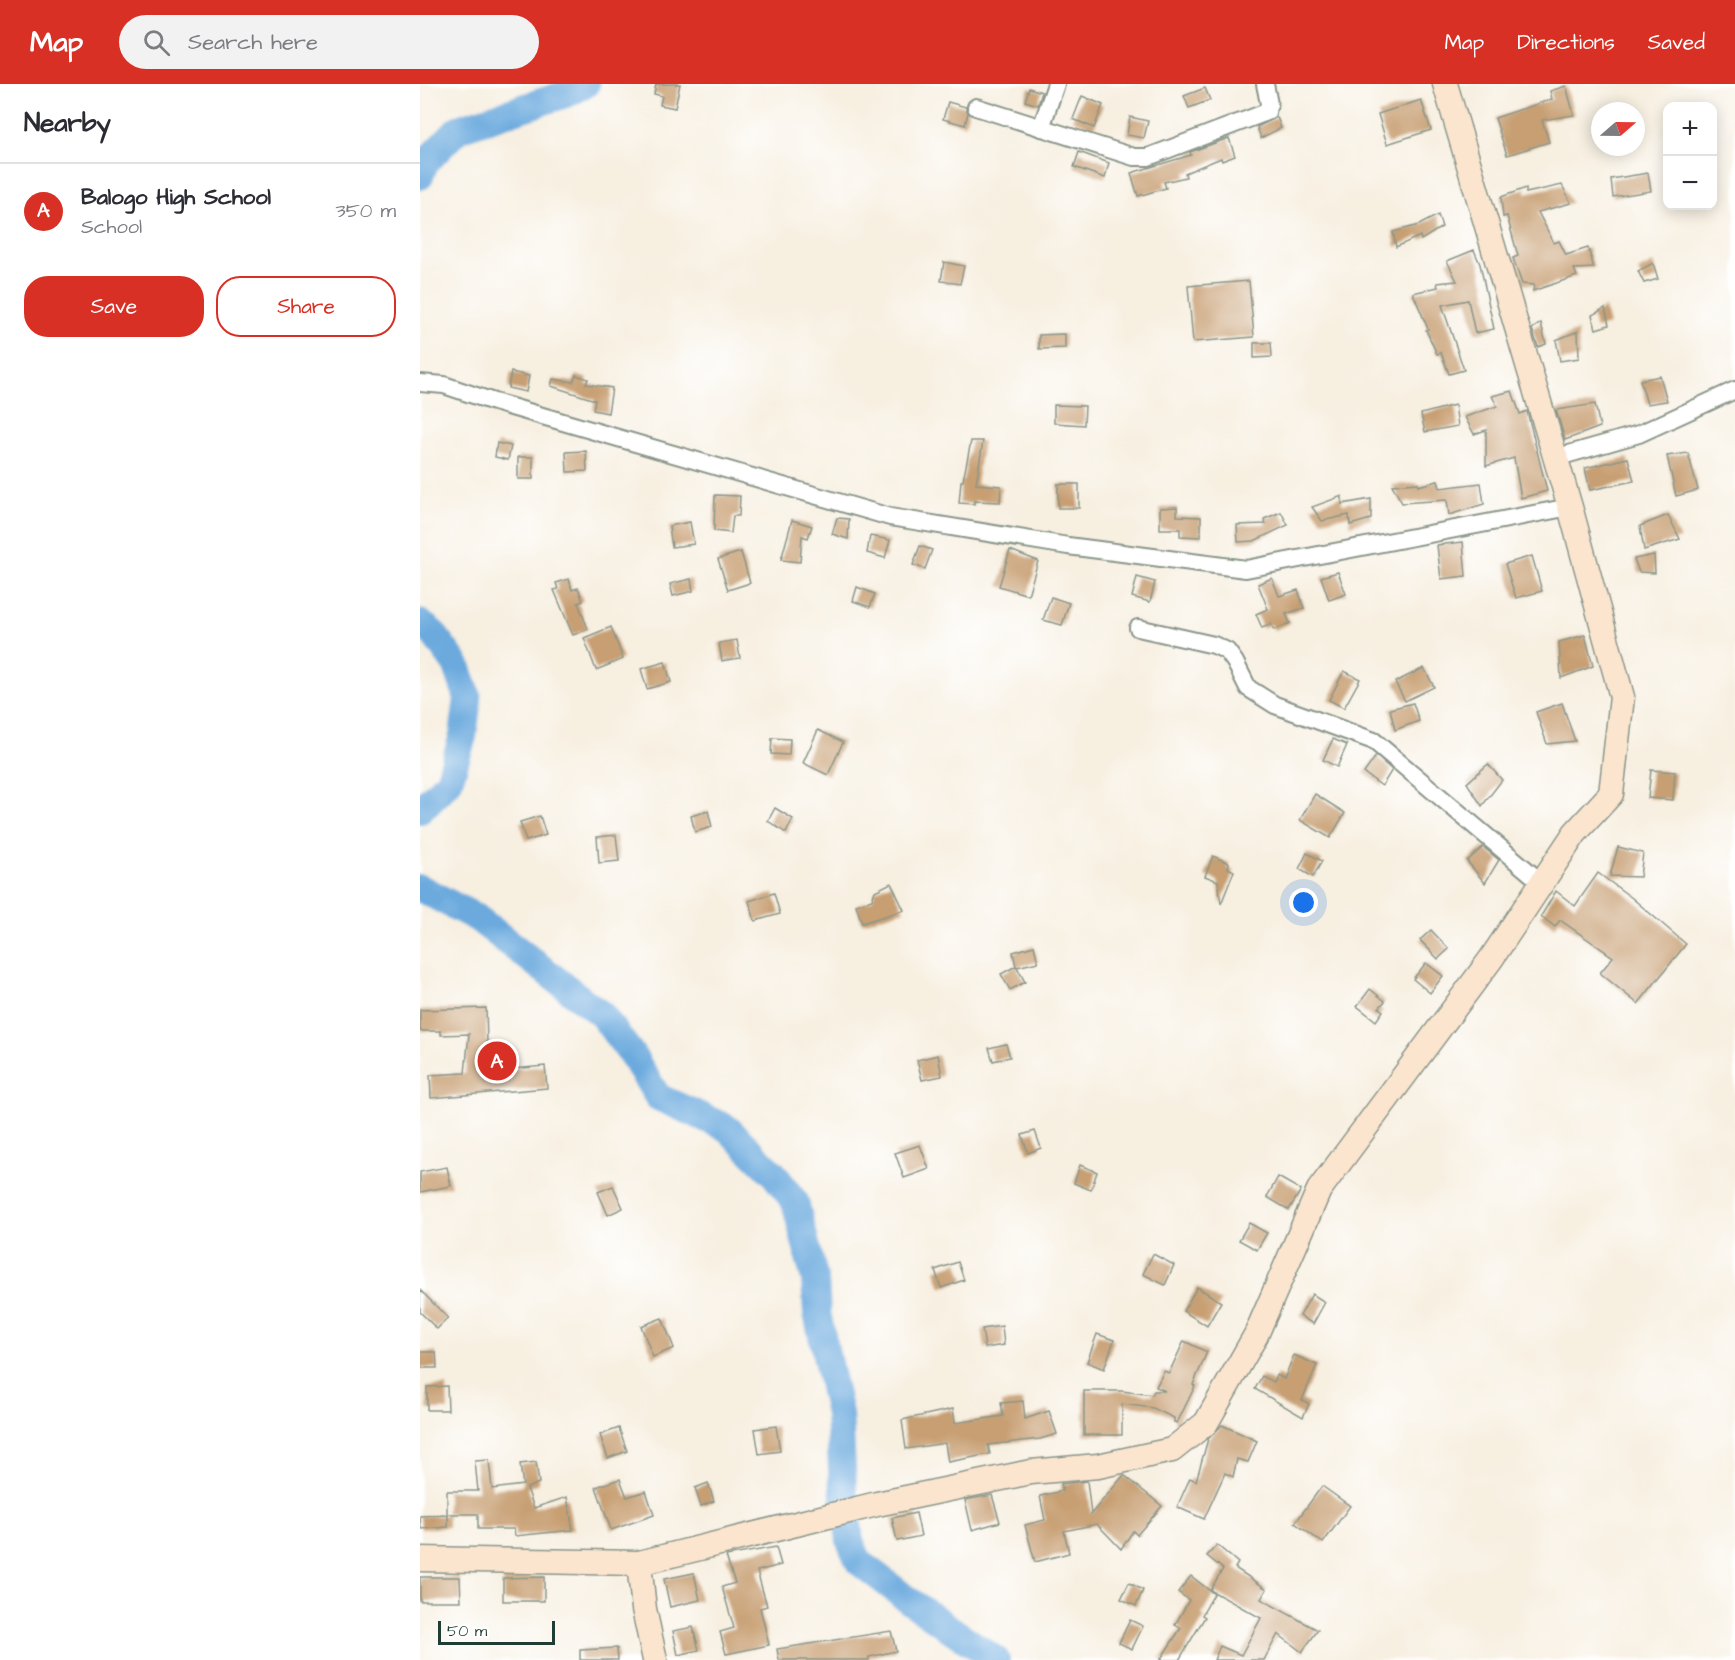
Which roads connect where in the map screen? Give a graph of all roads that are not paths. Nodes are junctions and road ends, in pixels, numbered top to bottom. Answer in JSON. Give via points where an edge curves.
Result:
{"nodes":[{"id":1,"x":1056,"y":84,"type":"edge"},
{"id":2,"x":1266,"y":84,"type":"edge"},
{"id":3,"x":1444,"y":84,"type":"edge"},
{"id":4,"x":976,"y":107,"type":"dead end"},
{"id":5,"x":1041,"y":128,"type":"junction"},
{"id":6,"x":420,"y":383,"type":"edge"},
{"id":7,"x":1735,"y":390,"type":"edge"},
{"id":8,"x":1555,"y":458,"type":"junction"},
{"id":9,"x":1570,"y":507,"type":"junction"},
{"id":10,"x":1138,"y":628,"type":"dead end"},
{"id":11,"x":1542,"y":883,"type":"junction"},
{"id":12,"x":420,"y":1559,"type":"edge"},
{"id":13,"x":639,"y":1563,"type":"junction"},
{"id":14,"x":655,"y":1660,"type":"edge"}],
"edges":[{"from":1,"to":5,"type":"street"},
{"from":2,"to":5,"type":"street","via":[[1267,112],[1148,157],[1121,155]]},
{"from":3,"to":8,"type":"main road"},
{"from":4,"to":5,"type":"street"},
{"from":6,"to":9,"type":"street","via":[[444,385],[890,517],[1246,569]]},
{"from":7,"to":8,"type":"street","via":[[1639,434]]},
{"from":8,"to":9,"type":"main road"},
{"from":9,"to":11,"type":"main road","via":[[1622,697],[1611,794],[1575,833]]},
{"from":10,"to":11,"type":"street","via":[[1227,651],[1248,688],[1266,700],[1374,741]]},
{"from":11,"to":13,"type":"main road","via":[[1491,959],[1319,1190],[1256,1335],[1206,1423],[1172,1450],[1098,1466],[1031,1472],[877,1503]]},
{"from":12,"to":13,"type":"main road"},
{"from":13,"to":14,"type":"main road"}]}
